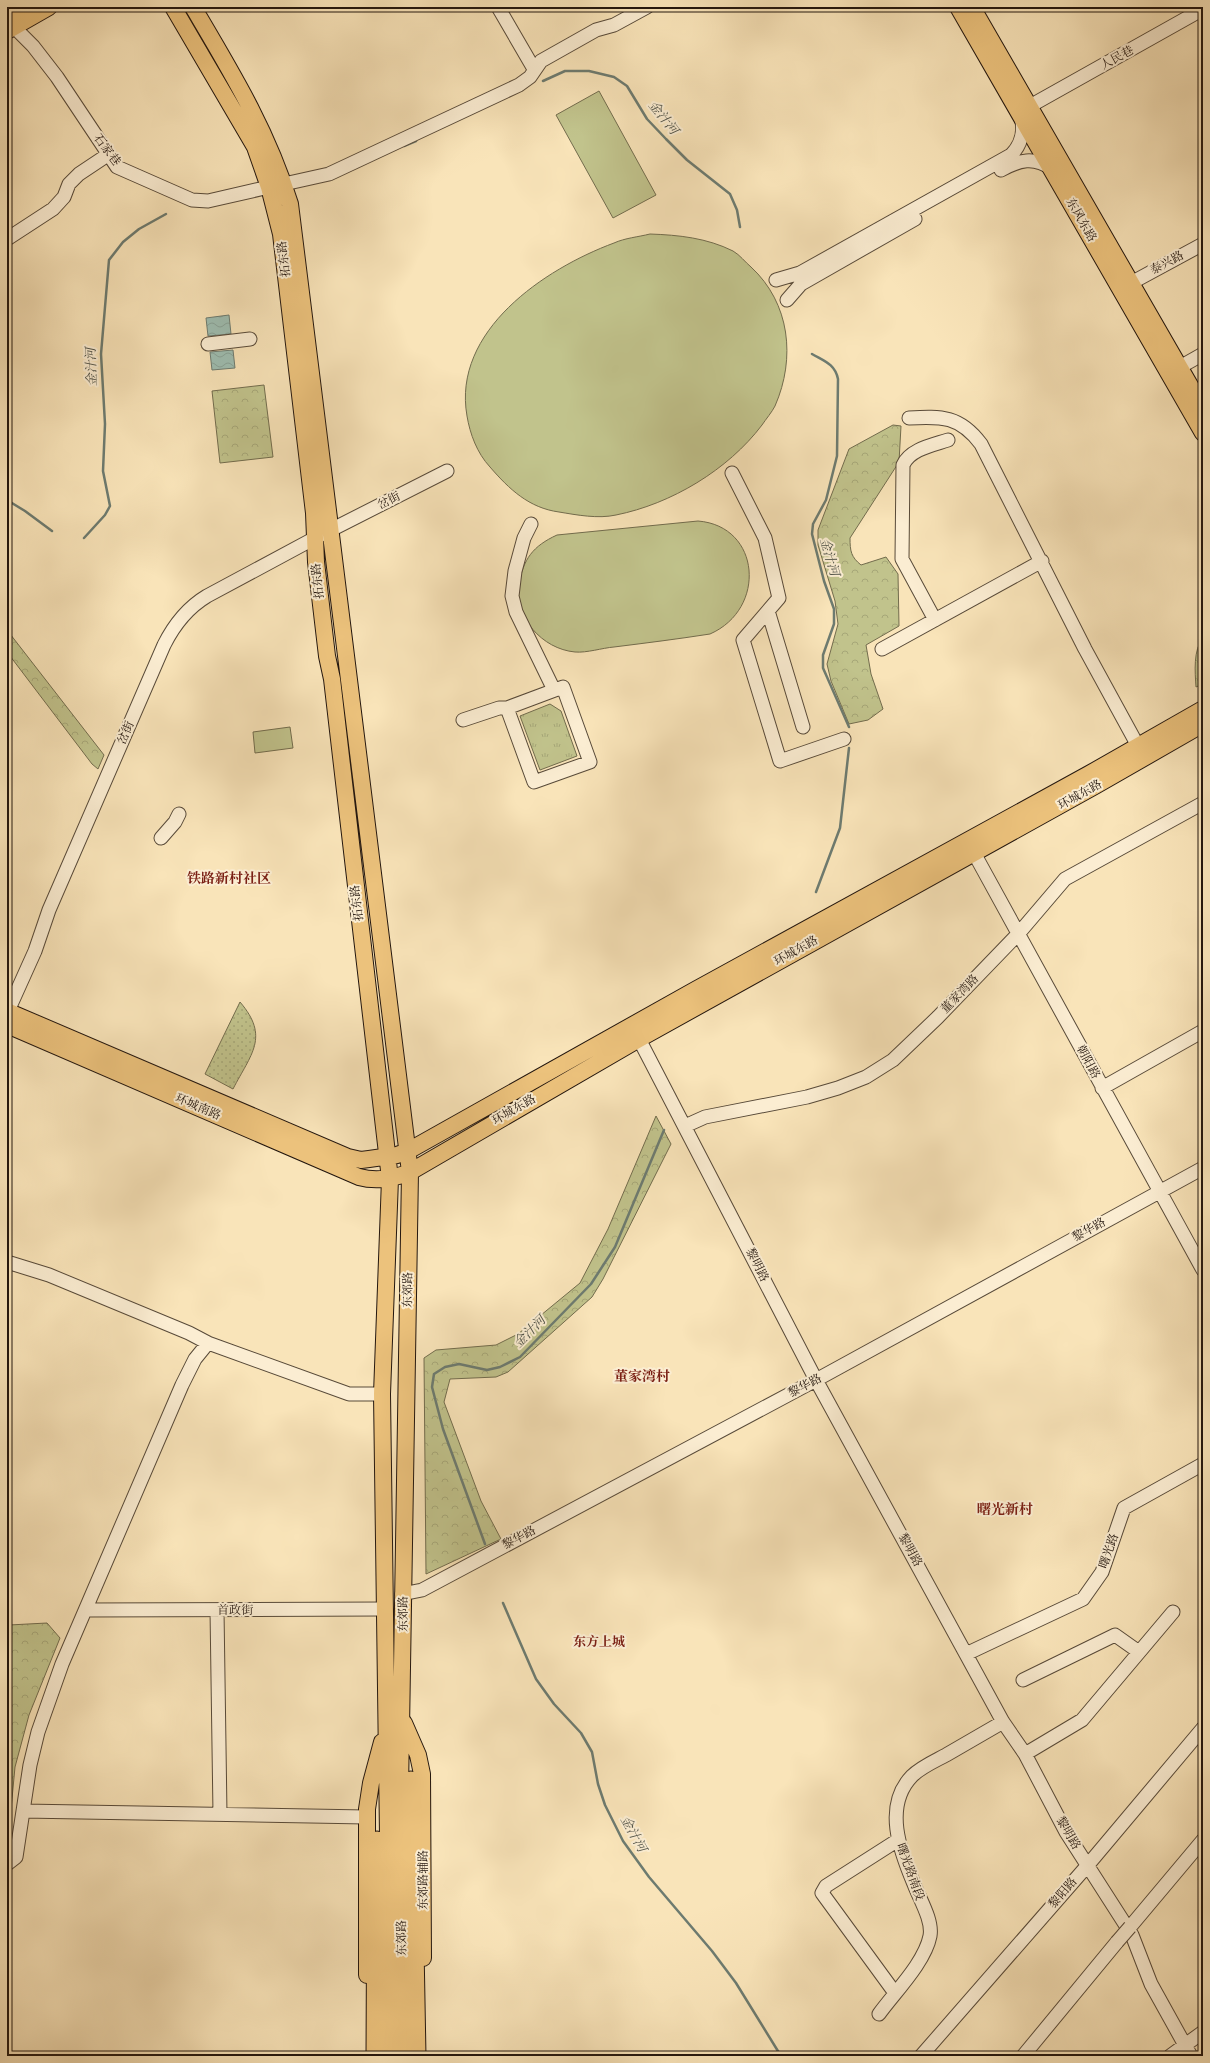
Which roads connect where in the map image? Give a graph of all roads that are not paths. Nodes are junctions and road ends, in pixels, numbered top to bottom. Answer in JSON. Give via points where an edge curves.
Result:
{"nodes":[{"id":1,"x":21,"y":7,"type":"edge"},
{"id":2,"x":49,"y":7,"type":"edge"},
{"id":3,"x":173,"y":7,"type":"edge"},
{"id":4,"x":193,"y":7,"type":"edge"},
{"id":5,"x":498,"y":7,"type":"edge"},
{"id":6,"x":647,"y":7,"type":"edge"},
{"id":7,"x":958,"y":7,"type":"edge"},
{"id":8,"x":972,"y":7,"type":"edge"},
{"id":9,"x":1203,"y":8,"type":"edge"},
{"id":10,"x":9,"y":24,"type":"edge"},
{"id":11,"x":534,"y":69,"type":"junction"},
{"id":12,"x":1023,"y":105,"type":"junction"},
{"id":13,"x":109,"y":154,"type":"junction"},
{"id":14,"x":1052,"y":169,"type":"junction"},
{"id":15,"x":276,"y":186,"type":"junction"},
{"id":16,"x":7,"y":239,"type":"edge"},
{"id":17,"x":1203,"y":244,"type":"edge"},
{"id":18,"x":776,"y":280,"type":"dead end"},
{"id":19,"x":1131,"y":283,"type":"junction"},
{"id":20,"x":787,"y":300,"type":"dead end"},
{"id":21,"x":250,"y":340,"type":"dead end"},
{"id":22,"x":208,"y":344,"type":"dead end"},
{"id":23,"x":1203,"y":354,"type":"edge"},
{"id":24,"x":1180,"y":367,"type":"junction"},
{"id":25,"x":1203,"y":408,"type":"edge"},
{"id":26,"x":909,"y":418,"type":"dead end"},
{"id":27,"x":1203,"y":433,"type":"edge"},
{"id":28,"x":948,"y":440,"type":"dead end"},
{"id":29,"x":447,"y":471,"type":"dead end"},
{"id":30,"x":732,"y":473,"type":"dead end"},
{"id":31,"x":531,"y":524,"type":"dead end"},
{"id":32,"x":331,"y":532,"type":"junction"},
{"id":33,"x":315,"y":542,"type":"junction"},
{"id":34,"x":1042,"y":561,"type":"junction"},
{"id":35,"x":768,"y":611,"type":"junction"},
{"id":36,"x":935,"y":620,"type":"junction"},
{"id":37,"x":882,"y":649,"type":"dead end"},
{"id":38,"x":554,"y":690,"type":"junction"},
{"id":39,"x":507,"y":708,"type":"junction"},
{"id":40,"x":1203,"y":709,"type":"edge"},
{"id":41,"x":463,"y":720,"type":"dead end"},
{"id":42,"x":1203,"y":724,"type":"edge"},
{"id":43,"x":803,"y":727,"type":"dead end"},
{"id":44,"x":844,"y":739,"type":"dead end"},
{"id":45,"x":1138,"y":746,"type":"junction"},
{"id":46,"x":1203,"y":803,"type":"edge"},
{"id":47,"x":179,"y":814,"type":"dead end"},
{"id":48,"x":161,"y":838,"type":"dead end"},
{"id":49,"x":974,"y":853,"type":"junction"},
{"id":50,"x":1019,"y":932,"type":"junction"},
{"id":51,"x":9,"y":1020,"type":"edge"},
{"id":52,"x":1203,"y":1031,"type":"edge"},
{"id":53,"x":639,"y":1039,"type":"junction"},
{"id":54,"x":1102,"y":1088,"type":"junction"},
{"id":55,"x":685,"y":1126,"type":"junction"},
{"id":56,"x":408,"y":1151,"type":"junction"},
{"id":57,"x":389,"y":1157,"type":"junction"},
{"id":58,"x":1203,"y":1168,"type":"edge"},
{"id":59,"x":410,"y":1172,"type":"junction"},
{"id":60,"x":390,"y":1179,"type":"junction"},
{"id":61,"x":1159,"y":1192,"type":"junction"},
{"id":62,"x":7,"y":1262,"type":"edge"},
{"id":63,"x":1203,"y":1270,"type":"edge"},
{"id":64,"x":208,"y":1343,"type":"junction"},
{"id":65,"x":816,"y":1380,"type":"junction"},
{"id":66,"x":382,"y":1394,"type":"junction"},
{"id":67,"x":1203,"y":1464,"type":"edge"},
{"id":68,"x":402,"y":1594,"type":"junction"},
{"id":69,"x":384,"y":1609,"type":"junction"},
{"id":70,"x":86,"y":1610,"type":"junction"},
{"id":71,"x":217,"y":1610,"type":"junction"},
{"id":72,"x":1174,"y":1612,"type":"dead end"},
{"id":73,"x":1139,"y":1652,"type":"junction"},
{"id":74,"x":966,"y":1654,"type":"junction"},
{"id":75,"x":1023,"y":1680,"type":"dead end"},
{"id":76,"x":402,"y":1707,"type":"junction"},
{"id":77,"x":386,"y":1708,"type":"junction"},
{"id":78,"x":1003,"y":1722,"type":"junction"},
{"id":79,"x":1203,"y":1728,"type":"edge"},
{"id":80,"x":1025,"y":1754,"type":"junction"},
{"id":81,"x":411,"y":1781,"type":"joint"},
{"id":82,"x":23,"y":1811,"type":"junction"},
{"id":83,"x":220,"y":1814,"type":"junction"},
{"id":84,"x":366,"y":1817,"type":"junction"},
{"id":85,"x":376,"y":1840,"type":"joint"},
{"id":86,"x":898,"y":1840,"type":"junction"},
{"id":87,"x":1203,"y":1840,"type":"edge"},
{"id":88,"x":7,"y":1864,"type":"edge"},
{"id":89,"x":1087,"y":1866,"type":"junction"},
{"id":90,"x":895,"y":1993,"type":"junction"},
{"id":91,"x":879,"y":2014,"type":"dead end"},
{"id":92,"x":1203,"y":2032,"type":"edge"},
{"id":93,"x":1184,"y":2044,"type":"junction"},
{"id":94,"x":368,"y":2056,"type":"edge"},
{"id":95,"x":376,"y":2056,"type":"edge"},
{"id":96,"x":391,"y":2056,"type":"edge"},
{"id":97,"x":404,"y":2056,"type":"edge"},
{"id":98,"x":416,"y":2056,"type":"edge"},
{"id":99,"x":423,"y":2056,"type":"edge"},
{"id":100,"x":921,"y":2056,"type":"edge"},
{"id":101,"x":1023,"y":2056,"type":"edge"},
{"id":102,"x":1170,"y":2056,"type":"edge"},
{"id":103,"x":1190,"y":2056,"type":"edge"}],
"edges":[{"from":1,"to":10,"type":"main road"},
{"from":2,"to":10,"type":"main road"},
{"from":3,"to":15,"type":"main road","name":"拓东路"},
{"from":4,"to":15,"type":"main road","name":"拓东路","via":[[253,110],[270,147]]},
{"from":5,"to":11,"type":"street"},
{"from":6,"to":11,"type":"street","name":"石家巷","via":[[614,26],[596,30],[541,61]]},
{"from":7,"to":12,"type":"main road","name":"东风东路"},
{"from":8,"to":12,"type":"main road","name":"东风东路"},
{"from":9,"to":12,"type":"street","name":"人民巷"},
{"from":10,"to":13,"type":"street","name":"石家巷","via":[[33,46],[57,77]]},
{"from":11,"to":15,"type":"street","name":"石家巷","via":[[530,77],[519,85],[367,158],[329,174]]},
{"from":12,"to":14,"type":"main road","name":"东风东路"},
{"from":12,"to":18,"type":"street","via":[[1022,138],[1011,155],[800,273]]},
{"from":12,"to":19,"type":"main road","name":"东风东路"},
{"from":13,"to":15,"type":"street","name":"石家巷","via":[[117,167],[192,200],[208,201]]},
{"from":13,"to":16,"type":"street","via":[[79,174],[69,184],[64,197],[53,209]]},
{"from":14,"to":20,"type":"street","via":[[1034,160],[1015,162],[801,284]]},
{"from":14,"to":27,"type":"main road","name":"东风东路"},
{"from":15,"to":32,"type":"main road","name":"拓东路","via":[[290,204]]},
{"from":15,"to":33,"type":"main road","name":"拓东路","via":[[314,513]]},
{"from":17,"to":19,"type":"street","name":"泰兴路"},
{"from":19,"to":24,"type":"main road","name":"东风东路"},
{"from":21,"to":22,"type":"street"},
{"from":23,"to":24,"type":"street"},
{"from":24,"to":25,"type":"main road","name":"东风东路"},
{"from":26,"to":34,"type":"street","via":[[947,418],[962,424],[972,432],[981,444]]},
{"from":28,"to":36,"type":"street","via":[[913,452],[902,465],[902,559]]},
{"from":29,"to":32,"type":"street","name":"岔街"},
{"from":30,"to":35,"type":"street","via":[[765,538],[779,598]]},
{"from":31,"to":38,"type":"street","via":[[524,538],[515,571],[512,596],[516,612]]},
{"from":32,"to":33,"type":"street","name":"岔街"},
{"from":32,"to":56,"type":"main road","name":"拓东路"},
{"from":33,"to":51,"type":"street","name":"岔街","via":[[202,599],[171,631],[49,910]]},
{"from":33,"to":57,"type":"main road","name":"拓东路"},
{"from":34,"to":36,"type":"street"},
{"from":34,"to":45,"type":"street","via":[[1085,649]]},
{"from":35,"to":43,"type":"street"},
{"from":35,"to":44,"type":"street","via":[[743,640],[780,761]]},
{"from":36,"to":37,"type":"street"},
{"from":38,"to":39,"type":"street"},
{"from":38,"to":39,"type":"street","via":[[563,687],[590,762],[534,782]]},
{"from":39,"to":41,"type":"street"},
{"from":40,"to":45,"type":"main road","name":"环城东路"},
{"from":42,"to":49,"type":"main road","name":"环城东路"},
{"from":45,"to":56,"type":"main road","name":"环城东路"},
{"from":46,"to":50,"type":"street","name":"董家湾路","via":[[1065,880]]},
{"from":47,"to":48,"type":"street"},
{"from":49,"to":50,"type":"street","name":"朝阳路"},
{"from":49,"to":53,"type":"main road","name":"环城东路"},
{"from":50,"to":54,"type":"street","name":"朝阳路"},
{"from":50,"to":55,"type":"street","name":"董家湾路","via":[[907,1049],[866,1077],[807,1097],[705,1117]]},
{"from":51,"to":57,"type":"main road","name":"环城南路","via":[[348,1157],[361,1160]]},
{"from":51,"to":60,"type":"main road","name":"环城南路","via":[[359,1177],[371,1181]]},
{"from":52,"to":54,"type":"street"},
{"from":53,"to":55,"type":"street","name":"黎明路"},
{"from":53,"to":59,"type":"main road","name":"环城东路"},
{"from":54,"to":61,"type":"street","name":"朝阳路"},
{"from":55,"to":65,"type":"street","name":"黎明路"},
{"from":56,"to":57,"type":"main road","name":"环城东路"},
{"from":56,"to":59,"type":"main road","name":"拓东路"},
{"from":57,"to":60,"type":"main road","name":"拓东路"},
{"from":58,"to":61,"type":"street","name":"黎华路"},
{"from":59,"to":60,"type":"main road","name":"环城东路"},
{"from":59,"to":68,"type":"main road","name":"东郊路"},
{"from":60,"to":66,"type":"main road","name":"东郊路"},
{"from":61,"to":63,"type":"street","name":"朝阳路"},
{"from":61,"to":65,"type":"street","name":"黎华路"},
{"from":62,"to":64,"type":"street","via":[[56,1278]]},
{"from":64,"to":66,"type":"street","via":[[349,1394]]},
{"from":64,"to":70,"type":"street","via":[[195,1359],[182,1385]]},
{"from":65,"to":68,"type":"street","name":"黎华路","via":[[422,1590]]},
{"from":65,"to":74,"type":"street","name":"黎明路"},
{"from":66,"to":69,"type":"main road","name":"东郊路"},
{"from":67,"to":74,"type":"street","name":"曙光路","via":[[1124,1508],[1102,1572],[1083,1599]]},
{"from":68,"to":76,"type":"main road","name":"东郊路"},
{"from":69,"to":71,"type":"street","name":"首政街"},
{"from":69,"to":77,"type":"main road","name":"东郊路"},
{"from":70,"to":71,"type":"street","name":"首政街"},
{"from":70,"to":82,"type":"street","via":[[62,1664],[38,1732]]},
{"from":71,"to":83,"type":"street"},
{"from":72,"to":73,"type":"street"},
{"from":73,"to":75,"type":"street","via":[[1115,1635]]},
{"from":73,"to":80,"type":"street","via":[[1082,1720]]},
{"from":74,"to":78,"type":"street","name":"黎明路"},
{"from":76,"to":81,"type":"main road","via":[[413,1767],[414,1776]]},
{"from":76,"to":97,"type":"main road","name":"东郊路","via":[[400,1791]]},
{"from":76,"to":99,"type":"main road","name":"东郊路辅路","via":[[404,1722],[420,1764],[422,1786]]},
{"from":77,"to":84,"type":"main road","via":[[385,1731],[371,1783]]},
{"from":77,"to":85,"type":"main road","via":[[375,1810]]},
{"from":77,"to":96,"type":"main road","name":"东郊路"},
{"from":78,"to":80,"type":"street","name":"黎明路"},
{"from":78,"to":86,"type":"street","name":"曙光路南段","via":[[913,1775],[899,1800],[896,1814]]},
{"from":79,"to":89,"type":"street","name":"黎阳路"},
{"from":80,"to":89,"type":"street","name":"黎明路"},
{"from":81,"to":98,"type":"highway"},
{"from":82,"to":83,"type":"street"},
{"from":82,"to":88,"type":"street","via":[[16,1857]]},
{"from":83,"to":84,"type":"street"},
{"from":84,"to":94,"type":"main road"},
{"from":85,"to":95,"type":"highway"},
{"from":86,"to":90,"type":"street","name":"曙光路南段","via":[[928,1918],[930,1934],[919,1961]]},
{"from":86,"to":90,"type":"street","via":[[826,1886],[822,1893]]},
{"from":87,"to":101,"type":"street","bridge":true},
{"from":89,"to":93,"type":"street","name":"黎明路","via":[[1132,1935],[1151,1984]]},
{"from":89,"to":100,"type":"street","name":"黎阳路"},
{"from":90,"to":91,"type":"street","name":"曙光路南段"},
{"from":92,"to":93,"type":"street"},
{"from":93,"to":102,"type":"street"},
{"from":93,"to":103,"type":"street","name":"黎明路"}]}
